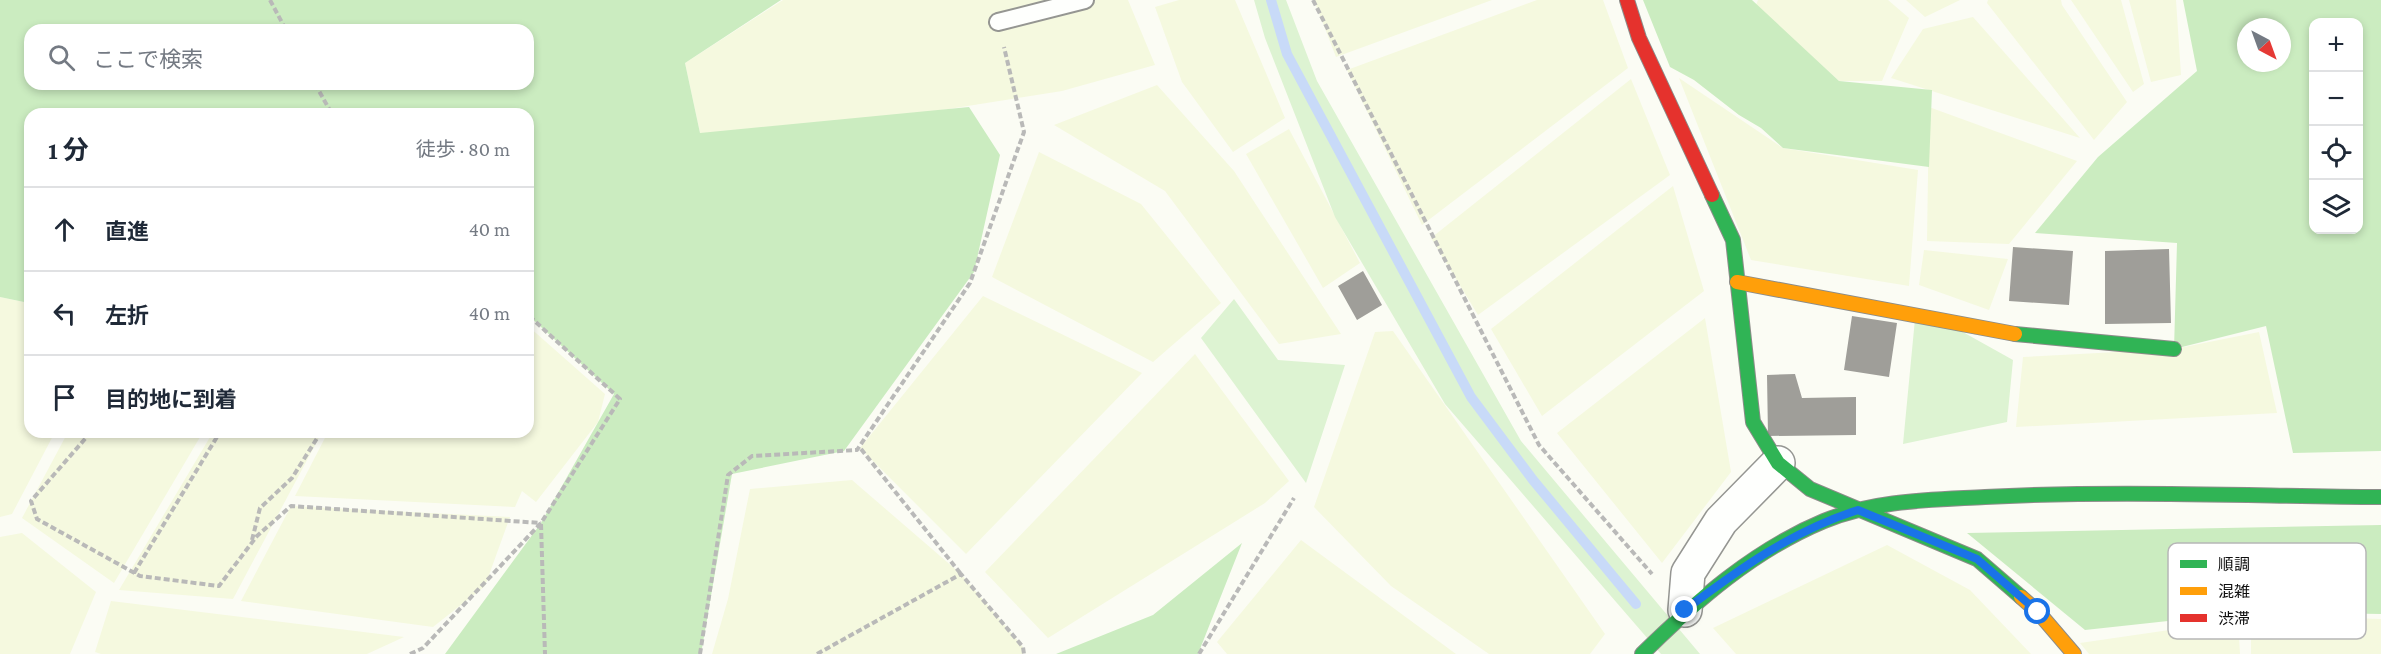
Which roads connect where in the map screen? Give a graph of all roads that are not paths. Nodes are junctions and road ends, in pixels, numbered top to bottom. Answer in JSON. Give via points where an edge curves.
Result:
{"nodes":[{"id":1,"x":1085,"y":0,"type":"edge"},
{"id":2,"x":1627,"y":0,"type":"edge"},
{"id":3,"x":998,"y":22,"type":"road end"},
{"id":4,"x":1737,"y":282,"type":"junction"},
{"id":5,"x":2174,"y":348,"type":"dead end"},
{"id":6,"x":1778,"y":463,"type":"junction"},
{"id":7,"x":2381,"y":497,"type":"edge"},
{"id":8,"x":1858,"y":510,"type":"junction"},
{"id":9,"x":1685,"y":610,"type":"junction"},
{"id":10,"x":1642,"y":654,"type":"edge"},
{"id":11,"x":2074,"y":654,"type":"edge"}],
"edges":[{"from":1,"to":3,"type":"lane"},
{"from":2,"to":4,"type":"street","via":[[1639,38],[1733,240]]},
{"from":4,"to":5,"type":"street","via":[[2023,335]]},
{"from":4,"to":6,"type":"street","via":[[1753,422]]},
{"from":6,"to":8,"type":"street","via":[[1810,489]]},
{"from":6,"to":9,"type":"street","via":[[1721,521],[1688,573]]},
{"from":7,"to":8,"type":"street","via":[[2029,494]]},
{"from":8,"to":9,"type":"street","via":[[1824,521],[1755,558]]},
{"from":8,"to":11,"type":"street","via":[[1977,559],[2038,612]]},
{"from":9,"to":10,"type":"street"}]}
